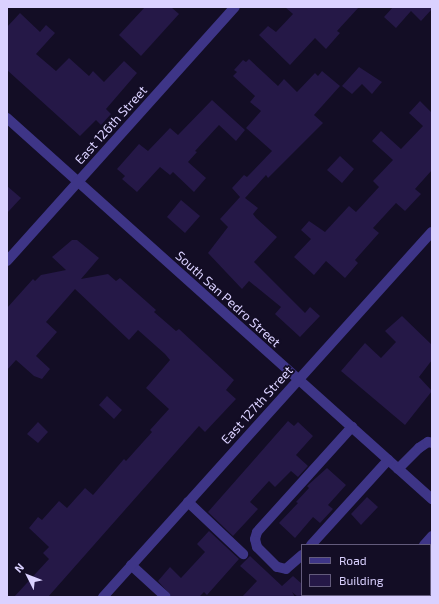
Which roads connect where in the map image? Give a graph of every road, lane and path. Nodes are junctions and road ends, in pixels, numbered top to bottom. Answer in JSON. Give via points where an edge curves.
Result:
{"nodes":[{"id":1,"x":235,"y":7,"type":"edge"},
{"id":2,"x":7,"y":118,"type":"edge"},
{"id":3,"x":78,"y":182,"type":"junction"},
{"id":4,"x":432,"y":232,"type":"edge"},
{"id":5,"x":7,"y":261,"type":"edge"},
{"id":6,"x":298,"y":379,"type":"junction"},
{"id":7,"x":352,"y":427,"type":"junction"},
{"id":8,"x":432,"y":443,"type":"edge"},
{"id":9,"x":388,"y":460,"type":"junction"},
{"id":10,"x":398,"y":469,"type":"junction"},
{"id":11,"x":432,"y":499,"type":"edge"},
{"id":12,"x":188,"y":502,"type":"junction"},
{"id":13,"x":432,"y":536,"type":"edge"},
{"id":14,"x":312,"y":544,"type":"edge"},
{"id":15,"x":425,"y":544,"type":"edge"},
{"id":16,"x":243,"y":554,"type":"dead end"},
{"id":17,"x":301,"y":556,"type":"edge"},
{"id":18,"x":131,"y":565,"type":"junction"},
{"id":19,"x":103,"y":597,"type":"edge"},
{"id":20,"x":166,"y":597,"type":"edge"}],
"edges":[{"from":1,"to":3,"type":"street","name":"East 126th Street"},
{"from":2,"to":3,"type":"street","name":"South San Pedro Street"},
{"from":3,"to":5,"type":"street","name":"East 126th Street"},
{"from":3,"to":6,"type":"street","name":"South San Pedro Street"},
{"from":4,"to":6,"type":"street","name":"East 127th Street"},
{"from":6,"to":7,"type":"street","name":"South San Pedro Street"},
{"from":6,"to":12,"type":"street","name":"East 127th Street"},
{"from":7,"to":9,"type":"street","name":"South San Pedro Street"},
{"from":7,"to":17,"type":"street","via":[[258,532],[255,539],[257,547],[277,567],[286,569]]},
{"from":8,"to":10,"type":"street","via":[[428,442],[419,448]]},
{"from":9,"to":10,"type":"street","name":"South San Pedro Street"},
{"from":9,"to":14,"type":"street"},
{"from":10,"to":11,"type":"street","name":"South San Pedro Street"},
{"from":12,"to":16,"type":"street"},
{"from":12,"to":18,"type":"street","name":"East 127th Street"},
{"from":13,"to":15,"type":"street"},
{"from":18,"to":19,"type":"street","name":"East 127th Street"},
{"from":18,"to":20,"type":"street"}]}
